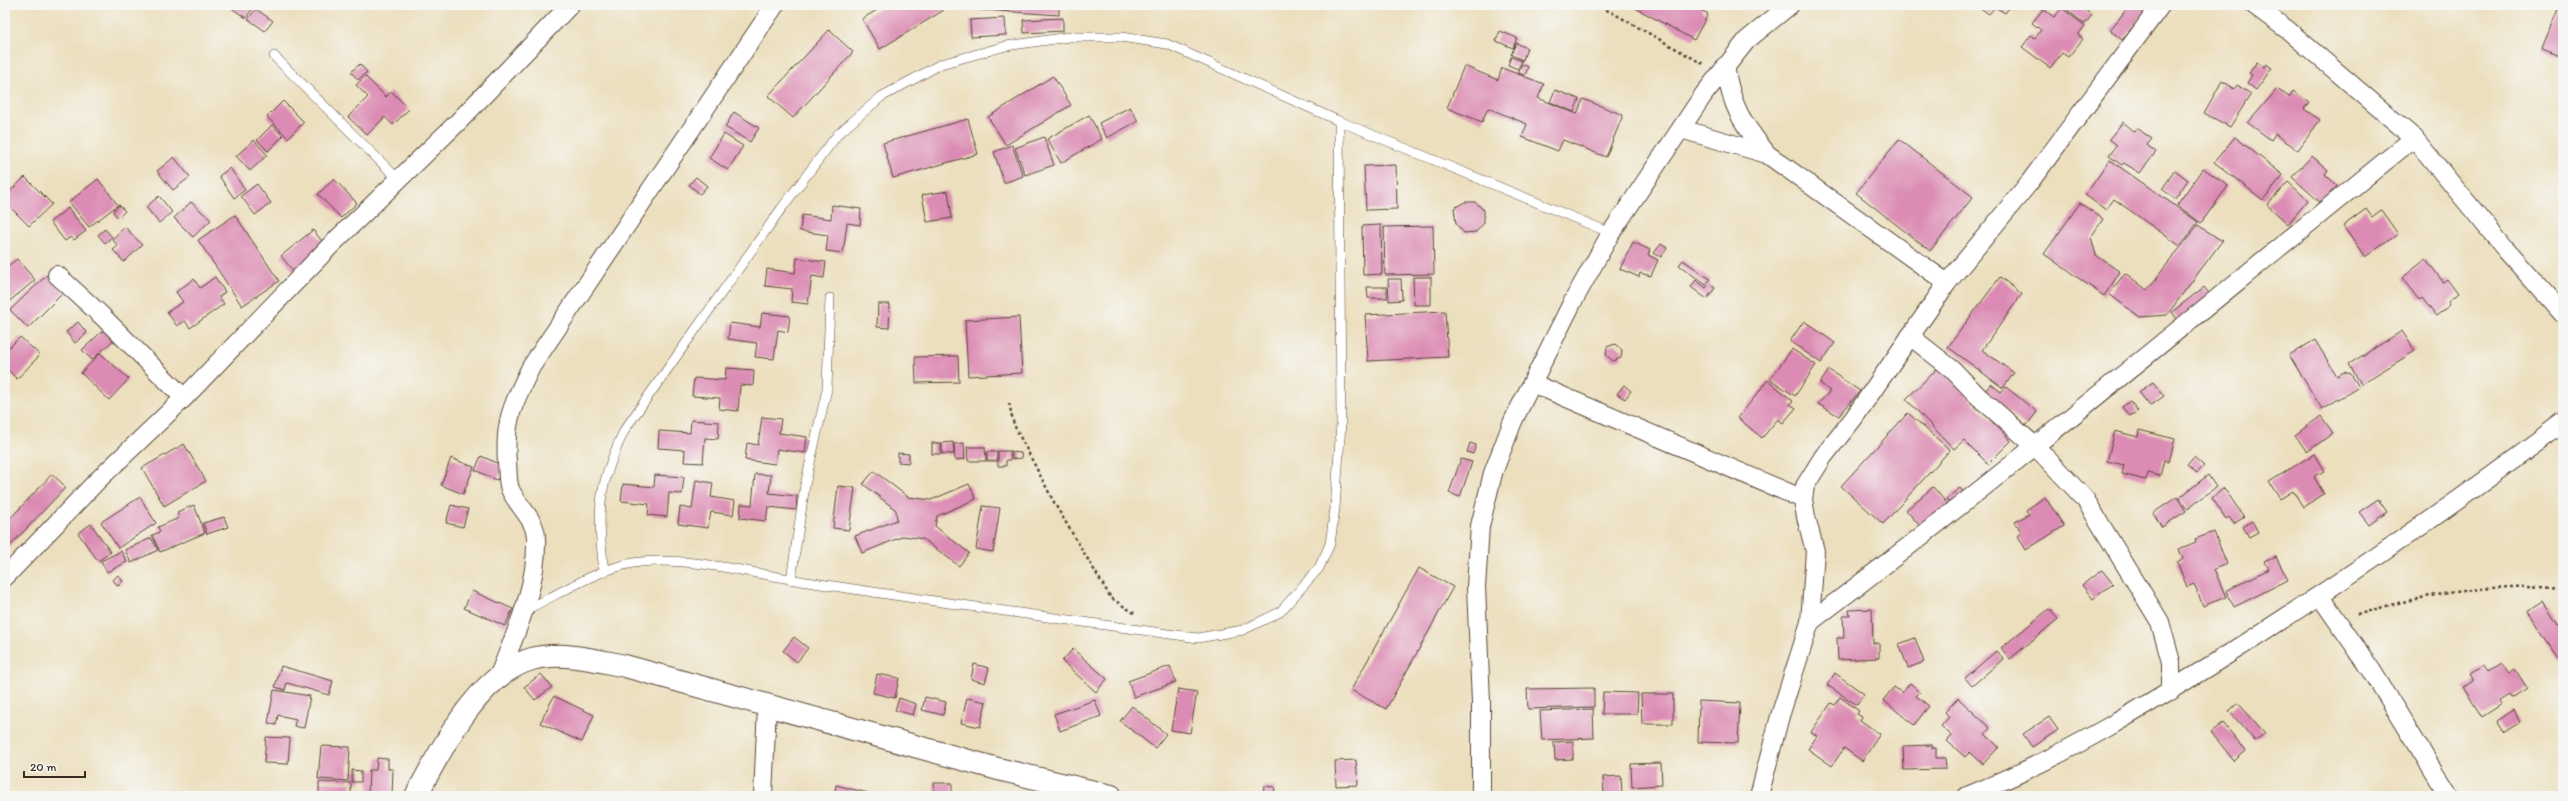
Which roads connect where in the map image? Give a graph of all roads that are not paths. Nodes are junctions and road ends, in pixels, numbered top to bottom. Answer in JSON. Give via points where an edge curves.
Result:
{"nodes":[{"id":1,"x":570,"y":5,"type":"edge"},
{"id":2,"x":1790,"y":5,"type":"edge"},
{"id":3,"x":2161,"y":5,"type":"edge"},
{"id":4,"x":2254,"y":5,"type":"edge"},
{"id":5,"x":769,"y":7,"type":"edge"},
{"id":6,"x":274,"y":56,"type":"dead end"},
{"id":7,"x":1722,"y":70,"type":"junction"},
{"id":8,"x":1339,"y":121,"type":"junction"},
{"id":9,"x":1681,"y":129,"type":"junction"},
{"id":10,"x":2414,"y":138,"type":"junction"},
{"id":11,"x":1767,"y":154,"type":"junction"},
{"id":12,"x":399,"y":180,"type":"junction"},
{"id":13,"x":1611,"y":233,"type":"junction"},
{"id":14,"x":57,"y":275,"type":"dead end"},
{"id":15,"x":1947,"y":283,"type":"junction"},
{"id":16,"x":830,"y":298,"type":"dead end"},
{"id":17,"x":2563,"y":314,"type":"edge"},
{"id":18,"x":1910,"y":336,"type":"junction"},
{"id":19,"x":1532,"y":383,"type":"junction"},
{"id":20,"x":184,"y":398,"type":"junction"},
{"id":21,"x":2563,"y":423,"type":"edge"},
{"id":22,"x":2036,"y":447,"type":"junction"},
{"id":23,"x":1803,"y":499,"type":"junction"},
{"id":24,"x":604,"y":572,"type":"junction"},
{"id":25,"x":5,"y":576,"type":"edge"},
{"id":26,"x":791,"y":580,"type":"junction"},
{"id":27,"x":2320,"y":596,"type":"junction"},
{"id":28,"x":524,"y":610,"type":"junction"},
{"id":29,"x":1810,"y":622,"type":"junction"},
{"id":30,"x":499,"y":675,"type":"junction"},
{"id":31,"x":2171,"y":691,"type":"junction"},
{"id":32,"x":767,"y":705,"type":"junction"},
{"id":33,"x":416,"y":796,"type":"edge"},
{"id":34,"x":763,"y":796,"type":"edge"},
{"id":35,"x":1111,"y":796,"type":"edge"},
{"id":36,"x":1481,"y":796,"type":"edge"},
{"id":37,"x":1759,"y":796,"type":"edge"},
{"id":38,"x":1967,"y":796,"type":"edge"},
{"id":39,"x":2449,"y":796,"type":"edge"}],
"edges":[{"from":1,"to":12,"type":"street"},
{"from":2,"to":7,"type":"street","via":[[1747,40]]},
{"from":3,"to":15,"type":"street","via":[[2029,183]]},
{"from":4,"to":10,"type":"street","via":[[2289,31]]},
{"from":5,"to":28,"type":"street","via":[[531,366],[516,397],[508,420],[506,438],[508,477],[510,489],[532,522],[536,535],[536,558]]},
{"from":6,"to":12,"type":"lane"},
{"from":7,"to":9,"type":"street"},
{"from":7,"to":11,"type":"street","via":[[1735,109],[1744,126]]},
{"from":8,"to":13,"type":"lane"},
{"from":8,"to":24,"type":"lane","via":[[1167,44],[1121,37],[1069,37],[1006,46],[941,64],[881,97],[838,134],[781,209],[625,430],[611,458],[601,488],[598,519]]},
{"from":8,"to":26,"type":"lane","via":[[1341,424],[1335,508],[1330,544],[1319,568],[1280,612],[1243,630],[1198,638]]},
{"from":9,"to":11,"type":"street"},
{"from":9,"to":13,"type":"street"},
{"from":10,"to":17,"type":"street","via":[[2501,244]]},
{"from":10,"to":22,"type":"street"},
{"from":11,"to":15,"type":"street"},
{"from":12,"to":20,"type":"street","via":[[330,246]]},
{"from":13,"to":19,"type":"street"},
{"from":14,"to":20,"type":"street","via":[[101,314]]},
{"from":15,"to":18,"type":"street"},
{"from":16,"to":26,"type":"lane","via":[[827,389],[805,485]]},
{"from":18,"to":22,"type":"street","via":[[1952,370]]},
{"from":18,"to":23,"type":"street","via":[[1812,474],[1805,486]]},
{"from":19,"to":23,"type":"street"},
{"from":19,"to":36,"type":"street","via":[[1513,421],[1493,473],[1480,526],[1476,587],[1481,702]]},
{"from":20,"to":25,"type":"street","via":[[97,481]]},
{"from":21,"to":27,"type":"street"},
{"from":22,"to":29,"type":"street"},
{"from":22,"to":31,"type":"street","via":[[2085,499],[2160,622],[2171,662]]},
{"from":23,"to":29,"type":"street","via":[[1815,551],[1815,584]]},
{"from":24,"to":26,"type":"lane","via":[[632,563],[661,561],[703,565]]},
{"from":24,"to":28,"type":"lane"},
{"from":27,"to":31,"type":"street"},
{"from":27,"to":39,"type":"street","via":[[2372,671]]},
{"from":28,"to":30,"type":"street"},
{"from":29,"to":37,"type":"street","via":[[1780,716]]},
{"from":30,"to":32,"type":"street","via":[[532,659],[555,656],[585,658],[625,666]]},
{"from":30,"to":33,"type":"street","via":[[470,708],[448,739]]},
{"from":31,"to":38,"type":"street","via":[[2058,755],[2012,778]]},
{"from":32,"to":34,"type":"street"},
{"from":32,"to":35,"type":"street","via":[[998,769]]}]}
